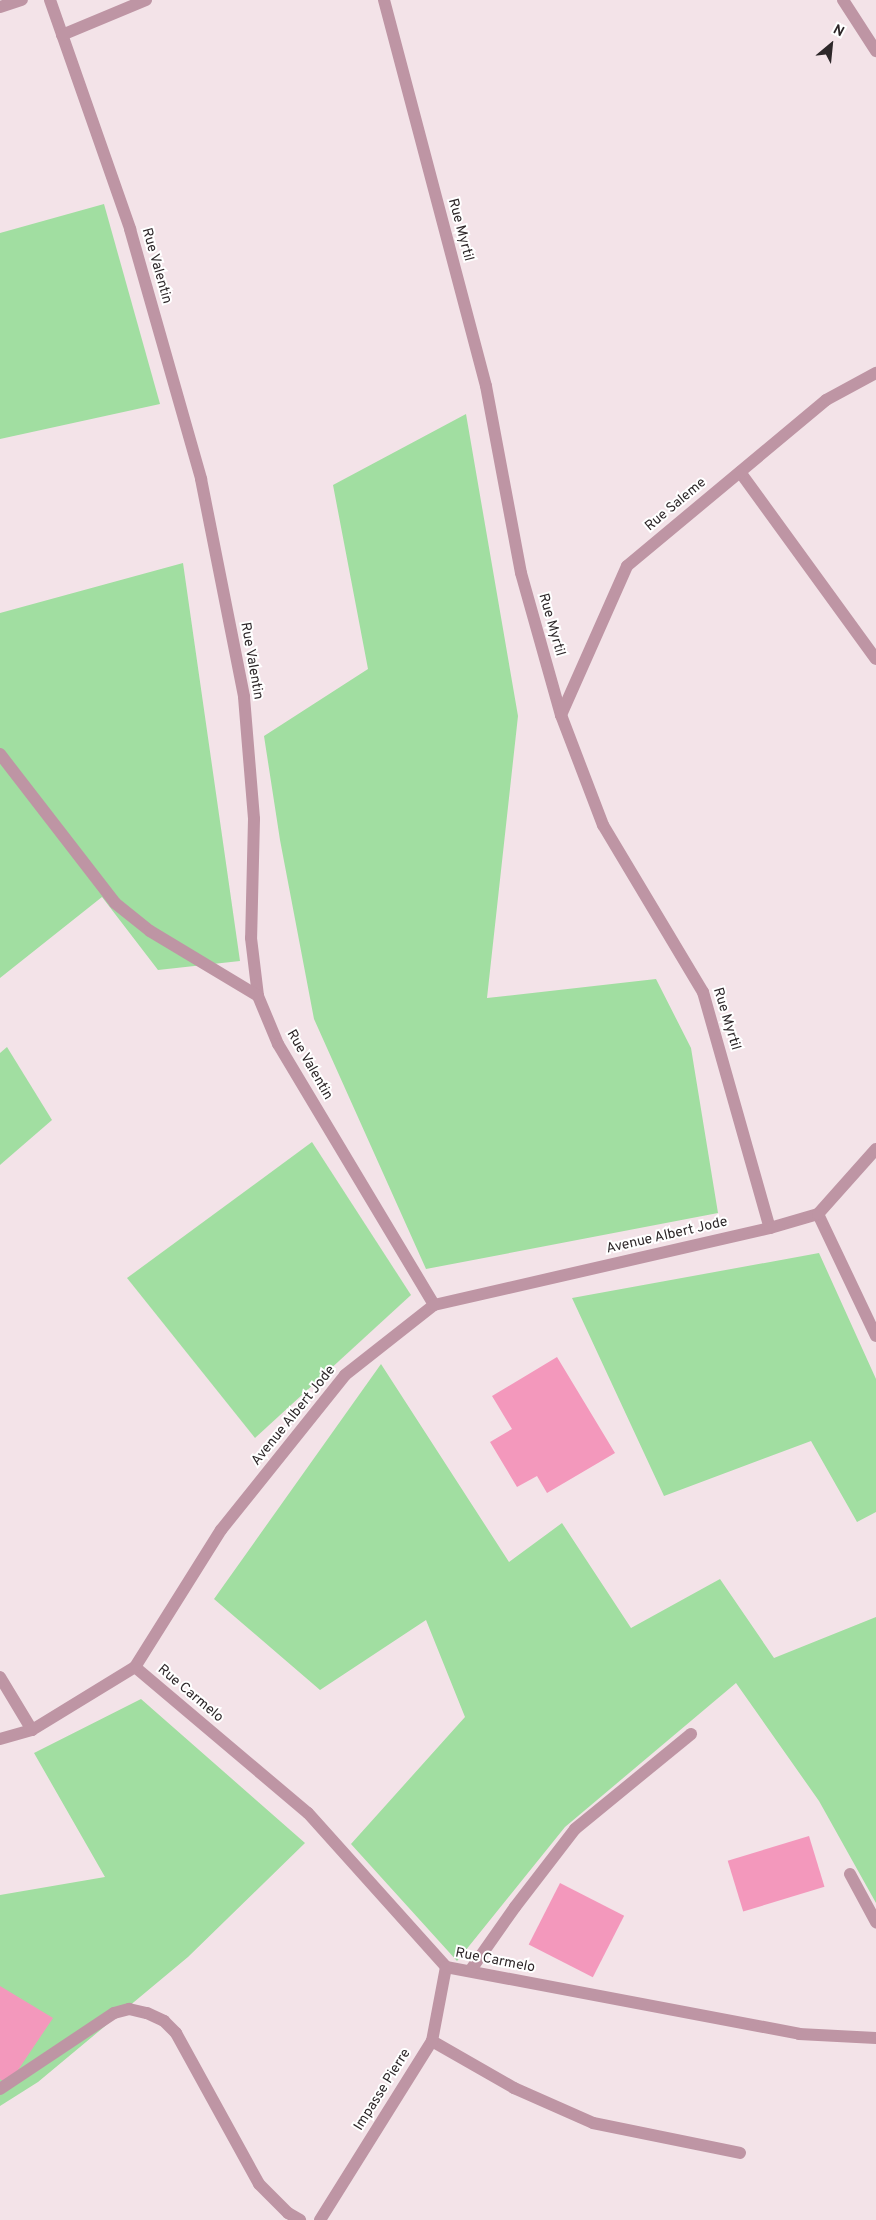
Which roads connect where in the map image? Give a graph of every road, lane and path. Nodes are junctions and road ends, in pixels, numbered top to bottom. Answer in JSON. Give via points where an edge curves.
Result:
{"nodes":[{"id":1,"x":22,"y":0,"type":"edge"},
{"id":2,"x":50,"y":0,"type":"edge"},
{"id":3,"x":146,"y":0,"type":"edge"},
{"id":4,"x":384,"y":0,"type":"edge"},
{"id":5,"x":843,"y":0,"type":"edge"},
{"id":6,"x":0,"y":7,"type":"edge"},
{"id":7,"x":62,"y":34,"type":"junction"},
{"id":8,"x":876,"y":51,"type":"edge"},
{"id":9,"x":876,"y":373,"type":"edge"},
{"id":10,"x":740,"y":472,"type":"junction"},
{"id":11,"x":876,"y":658,"type":"edge"},
{"id":12,"x":560,"y":715,"type":"junction"},
{"id":13,"x":0,"y":754,"type":"edge"},
{"id":14,"x":258,"y":996,"type":"junction"},
{"id":15,"x":876,"y":1149,"type":"edge"},
{"id":16,"x":818,"y":1214,"type":"junction"},
{"id":17,"x":770,"y":1228,"type":"junction"},
{"id":18,"x":434,"y":1305,"type":"junction"},
{"id":19,"x":876,"y":1336,"type":"edge"},
{"id":20,"x":135,"y":1668,"type":"junction"},
{"id":21,"x":0,"y":1677,"type":"edge"},
{"id":22,"x":32,"y":1730,"type":"junction"},
{"id":23,"x":691,"y":1734,"type":"dead end"},
{"id":24,"x":0,"y":1739,"type":"edge"},
{"id":25,"x":850,"y":1874,"type":"dead end"},
{"id":26,"x":876,"y":1922,"type":"edge"},
{"id":27,"x":446,"y":1967,"type":"junction"},
{"id":28,"x":470,"y":1971,"type":"junction"},
{"id":29,"x":876,"y":2038,"type":"edge"},
{"id":30,"x":432,"y":2041,"type":"junction"},
{"id":31,"x":0,"y":2089,"type":"edge"},
{"id":32,"x":740,"y":2153,"type":"dead end"},
{"id":33,"x":300,"y":2220,"type":"edge"},
{"id":34,"x":320,"y":2220,"type":"edge"}],
"edges":[{"from":1,"to":6,"type":"street"},
{"from":2,"to":7,"type":"street","name":"Rue Valentin"},
{"from":3,"to":7,"type":"street"},
{"from":4,"to":12,"type":"street","name":"Rue Myrtil","via":[[486,386],[521,573]]},
{"from":5,"to":8,"type":"street"},
{"from":7,"to":14,"type":"street","name":"Rue Valentin","via":[[130,229],[202,479],[244,697],[254,819],[251,938]]},
{"from":9,"to":10,"type":"street","name":"Rue Saleme","via":[[826,400]]},
{"from":10,"to":11,"type":"street"},
{"from":10,"to":12,"type":"street","name":"Rue Saleme","via":[[626,566]]},
{"from":12,"to":17,"type":"street","name":"Rue Myrtil","via":[[603,825],[703,992]]},
{"from":13,"to":14,"type":"street","via":[[115,903],[165,941]]},
{"from":14,"to":18,"type":"street","name":"Rue Valentin","via":[[278,1044]]},
{"from":15,"to":16,"type":"street"},
{"from":16,"to":17,"type":"street","name":"Avenue Albert Jode"},
{"from":16,"to":19,"type":"street"},
{"from":17,"to":18,"type":"street","name":"Avenue Albert Jode"},
{"from":18,"to":20,"type":"street","name":"Avenue Albert Jode","via":[[345,1375],[221,1530]]},
{"from":20,"to":22,"type":"street","name":"Avenue Albert Jode"},
{"from":20,"to":27,"type":"street","name":"Rue Carmelo","via":[[308,1813]]},
{"from":21,"to":22,"type":"street"},
{"from":22,"to":24,"type":"street","name":"Avenue Albert Jode"},
{"from":23,"to":28,"type":"street","via":[[574,1829]]},
{"from":25,"to":26,"type":"street"},
{"from":27,"to":28,"type":"street","name":"Rue Carmelo"},
{"from":27,"to":30,"type":"street","name":"Impasse Pierre"},
{"from":28,"to":29,"type":"street","name":"Rue Carmelo","via":[[799,2034]]},
{"from":30,"to":32,"type":"street","via":[[514,2088],[593,2123]]},
{"from":30,"to":34,"type":"street","name":"Impasse Pierre"},
{"from":31,"to":33,"type":"street","via":[[114,2013],[129,2009],[147,2013],[164,2021],[176,2033],[259,2184],[288,2213]]}]}
